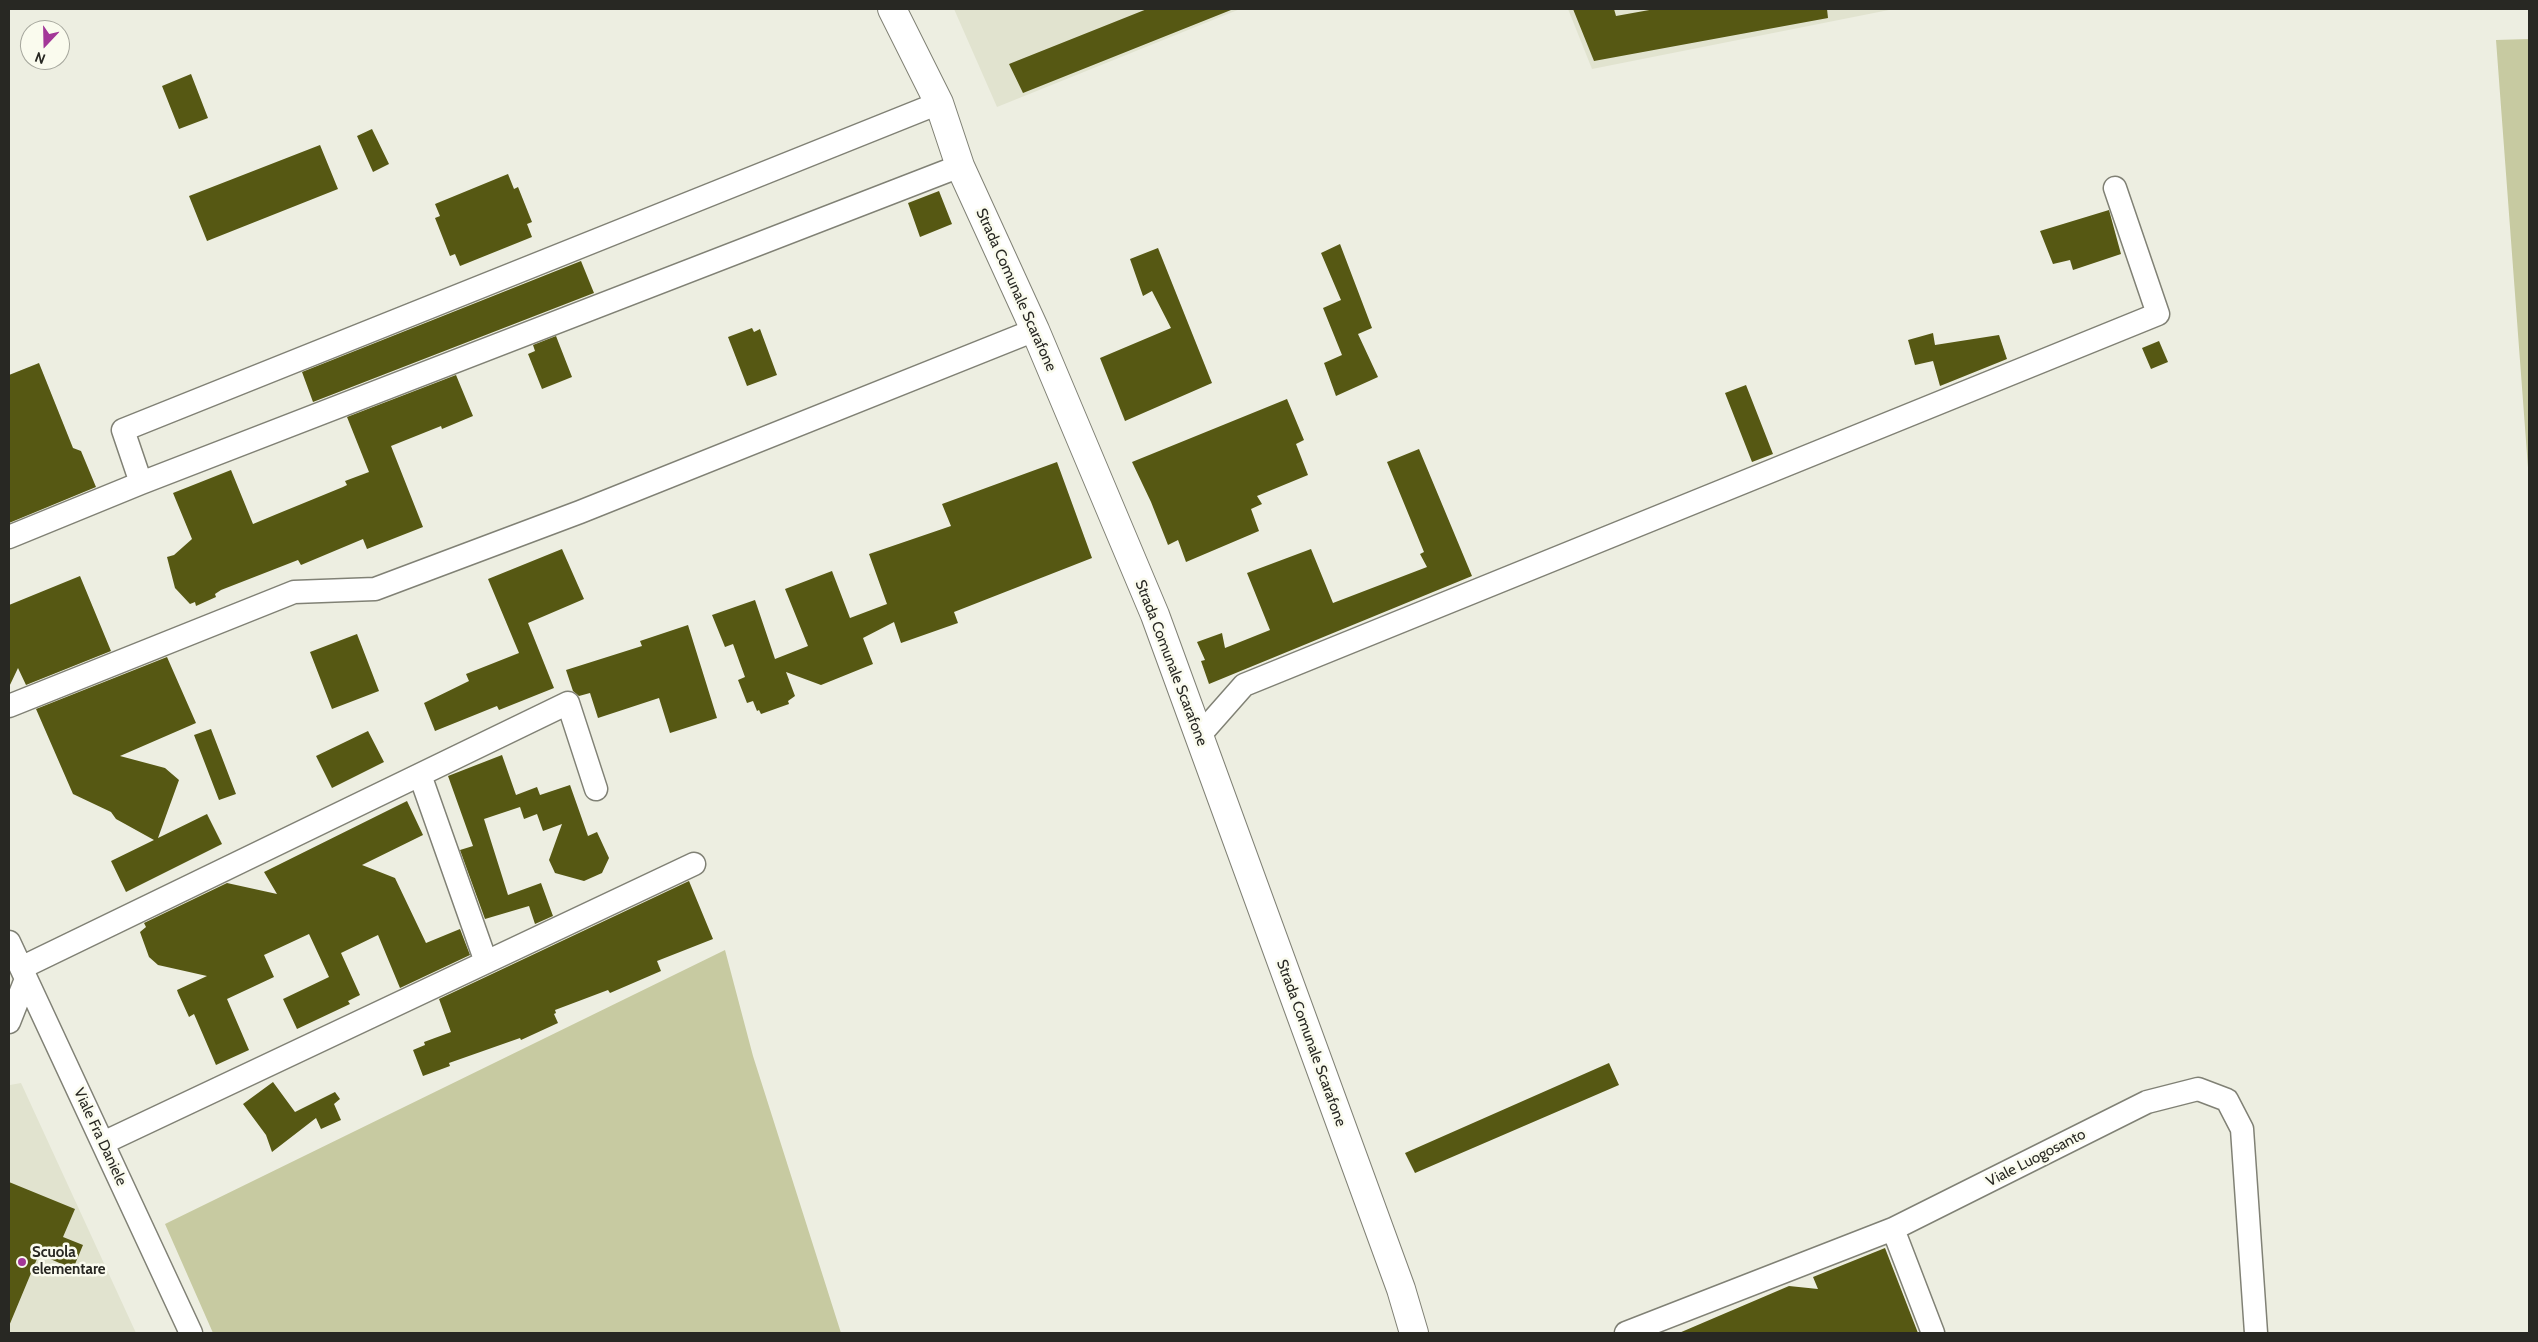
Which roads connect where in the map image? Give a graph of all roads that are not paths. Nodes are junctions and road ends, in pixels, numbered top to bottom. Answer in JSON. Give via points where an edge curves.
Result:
{"nodes":[{"id":1,"x":892,"y":9,"type":"edge"},
{"id":2,"x":939,"y":103,"type":"junction"},
{"id":3,"x":960,"y":166,"type":"junction"},
{"id":4,"x":2114,"y":188,"type":"dead end"},
{"id":5,"x":1035,"y":330,"type":"junction"},
{"id":6,"x":141,"y":483,"type":"junction"},
{"id":7,"x":9,"y":537,"type":"edge"},
{"id":8,"x":9,"y":706,"type":"edge"},
{"id":9,"x":1199,"y":736,"type":"junction"},
{"id":10,"x":420,"y":775,"type":"junction"},
{"id":11,"x":596,"y":790,"type":"dead end"},
{"id":12,"x":694,"y":864,"type":"dead end"},
{"id":13,"x":9,"y":942,"type":"edge"},
{"id":14,"x":486,"y":962,"type":"junction"},
{"id":15,"x":28,"y":982,"type":"junction"},
{"id":16,"x":10,"y":1019,"type":"edge"},
{"id":17,"x":49,"y":1027,"type":"junction"},
{"id":18,"x":103,"y":1143,"type":"junction"},
{"id":19,"x":1893,"y":1230,"type":"junction"},
{"id":20,"x":191,"y":1333,"type":"edge"},
{"id":21,"x":1414,"y":1333,"type":"edge"},
{"id":22,"x":1626,"y":1333,"type":"edge"},
{"id":23,"x":1933,"y":1333,"type":"edge"},
{"id":24,"x":2256,"y":1333,"type":"edge"}],
"edges":[{"from":1,"to":2,"type":"street","name":"Strada Comunale Scarafone"},
{"from":2,"to":3,"type":"street","name":"Strada Comunale Scarafone"},
{"from":2,"to":6,"type":"street","via":[[122,430]]},
{"from":3,"to":5,"type":"street","name":"Strada Comunale Scarafone"},
{"from":3,"to":6,"type":"street"},
{"from":4,"to":9,"type":"street","via":[[2158,314],[1244,685]]},
{"from":5,"to":8,"type":"street","via":[[580,512],[375,589],[294,592]]},
{"from":5,"to":9,"type":"street","name":"Strada Comunale Scarafone","via":[[1155,615]]},
{"from":6,"to":7,"type":"street"},
{"from":9,"to":21,"type":"street","name":"Strada Comunale Scarafone","via":[[1401,1289]]},
{"from":10,"to":11,"type":"street","via":[[568,703]]},
{"from":10,"to":14,"type":"street"},
{"from":10,"to":15,"type":"street"},
{"from":12,"to":14,"type":"street"},
{"from":13,"to":15,"type":"street","name":"Viale Fra Daniele"},
{"from":14,"to":18,"type":"street"},
{"from":15,"to":16,"type":"street"},
{"from":15,"to":17,"type":"street","name":"Viale Fra Daniele"},
{"from":16,"to":17,"type":"street"},
{"from":17,"to":18,"type":"street","name":"Viale Fra Daniele"},
{"from":18,"to":20,"type":"street","name":"Viale Fra Daniele"},
{"from":19,"to":22,"type":"street","name":"Viale Luogosanto"},
{"from":19,"to":23,"type":"street"},
{"from":19,"to":24,"type":"street","name":"Viale Luogosanto","via":[[2147,1102],[2198,1088],[2227,1100],[2242,1129]]}]}
